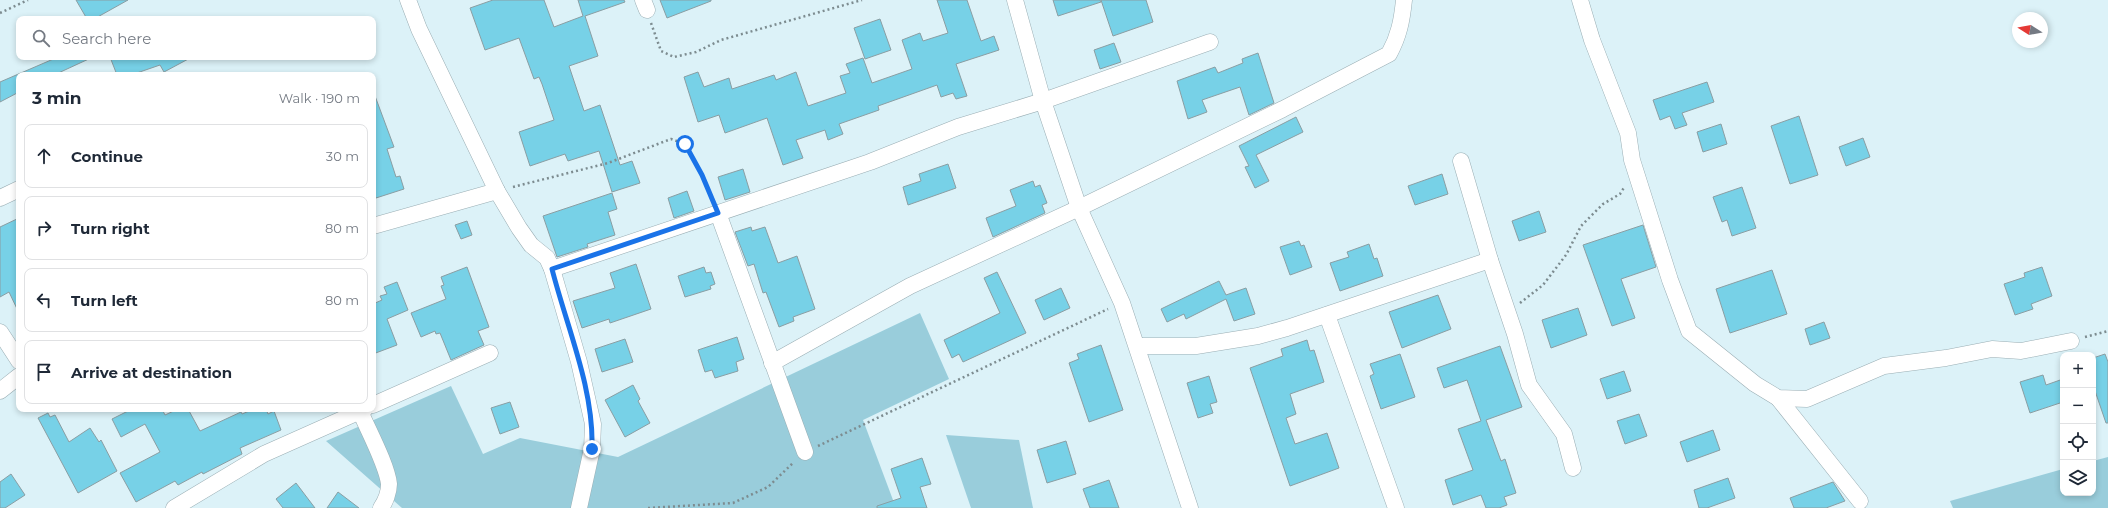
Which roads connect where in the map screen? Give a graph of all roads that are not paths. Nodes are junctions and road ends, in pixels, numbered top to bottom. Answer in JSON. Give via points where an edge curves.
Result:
{"nodes":[{"id":1,"x":408,"y":0,"type":"edge"},
{"id":2,"x":1015,"y":0,"type":"edge"},
{"id":3,"x":1404,"y":0,"type":"edge"},
{"id":4,"x":1580,"y":0,"type":"edge"},
{"id":5,"x":1210,"y":42,"type":"dead end"},
{"id":6,"x":1043,"y":101,"type":"junction"},
{"id":7,"x":1461,"y":161,"type":"dead end"},
{"id":8,"x":16,"y":190,"type":"edge"},
{"id":9,"x":497,"y":191,"type":"junction"},
{"id":10,"x":0,"y":198,"type":"edge"},
{"id":11,"x":1079,"y":208,"type":"junction"},
{"id":12,"x":718,"y":213,"type":"junction"},
{"id":13,"x":376,"y":225,"type":"edge"},
{"id":14,"x":1490,"y":260,"type":"junction"},
{"id":15,"x":552,"y":269,"type":"junction"},
{"id":16,"x":1327,"y":315,"type":"junction"},
{"id":17,"x":0,"y":332,"type":"edge"},
{"id":18,"x":2071,"y":341,"type":"road end"},
{"id":19,"x":1138,"y":346,"type":"junction"},
{"id":20,"x":490,"y":353,"type":"dead end"},
{"id":21,"x":16,"y":356,"type":"edge"},
{"id":22,"x":772,"y":363,"type":"junction"},
{"id":23,"x":16,"y":378,"type":"edge"},
{"id":24,"x":0,"y":391,"type":"edge"},
{"id":25,"x":1778,"y":398,"type":"junction"},
{"id":26,"x":376,"y":404,"type":"edge"},
{"id":27,"x":357,"y":412,"type":"edge"},
{"id":28,"x":367,"y":412,"type":"edge"},
{"id":29,"x":805,"y":452,"type":"road end"},
{"id":30,"x":1573,"y":468,"type":"dead end"},
{"id":31,"x":1860,"y":501,"type":"dead end"},
{"id":32,"x":174,"y":508,"type":"edge"},
{"id":33,"x":381,"y":508,"type":"edge"},
{"id":34,"x":579,"y":508,"type":"edge"},
{"id":35,"x":1190,"y":508,"type":"edge"},
{"id":36,"x":1396,"y":508,"type":"edge"}],
"edges":[{"from":1,"to":9,"type":"street","via":[[419,29]]},
{"from":2,"to":6,"type":"street"},
{"from":3,"to":11,"type":"street","via":[[1397,38],[1388,54]]},
{"from":4,"to":25,"type":"street","via":[[1592,40],[1628,133],[1632,160],[1689,331],[1755,384]]},
{"from":5,"to":6,"type":"street"},
{"from":6,"to":11,"type":"street"},
{"from":6,"to":12,"type":"street","via":[[958,127],[870,162]]},
{"from":7,"to":14,"type":"street"},
{"from":8,"to":10,"type":"street"},
{"from":9,"to":13,"type":"street"},
{"from":9,"to":15,"type":"street","via":[[519,228],[531,245],[547,258]]},
{"from":11,"to":19,"type":"street","via":[[1122,303]]},
{"from":11,"to":22,"type":"street","via":[[910,286]]},
{"from":12,"to":15,"type":"street"},
{"from":12,"to":22,"type":"street"},
{"from":14,"to":16,"type":"street"},
{"from":14,"to":30,"type":"street","via":[[1529,385],[1564,434]]},
{"from":15,"to":34,"type":"street","via":[[579,362],[593,424],[592,449]]},
{"from":16,"to":19,"type":"street","via":[[1258,336],[1196,346]]},
{"from":16,"to":36,"type":"street"},
{"from":17,"to":21,"type":"street"},
{"from":18,"to":25,"type":"street","via":[[2021,351],[1992,349],[1884,366],[1807,399]]},
{"from":19,"to":35,"type":"street"},
{"from":20,"to":26,"type":"street"},
{"from":22,"to":29,"type":"street"},
{"from":23,"to":24,"type":"street"},
{"from":25,"to":31,"type":"street"},
{"from":27,"to":32,"type":"street","via":[[264,454]]},
{"from":28,"to":33,"type":"street","via":[[389,485]]}]}
